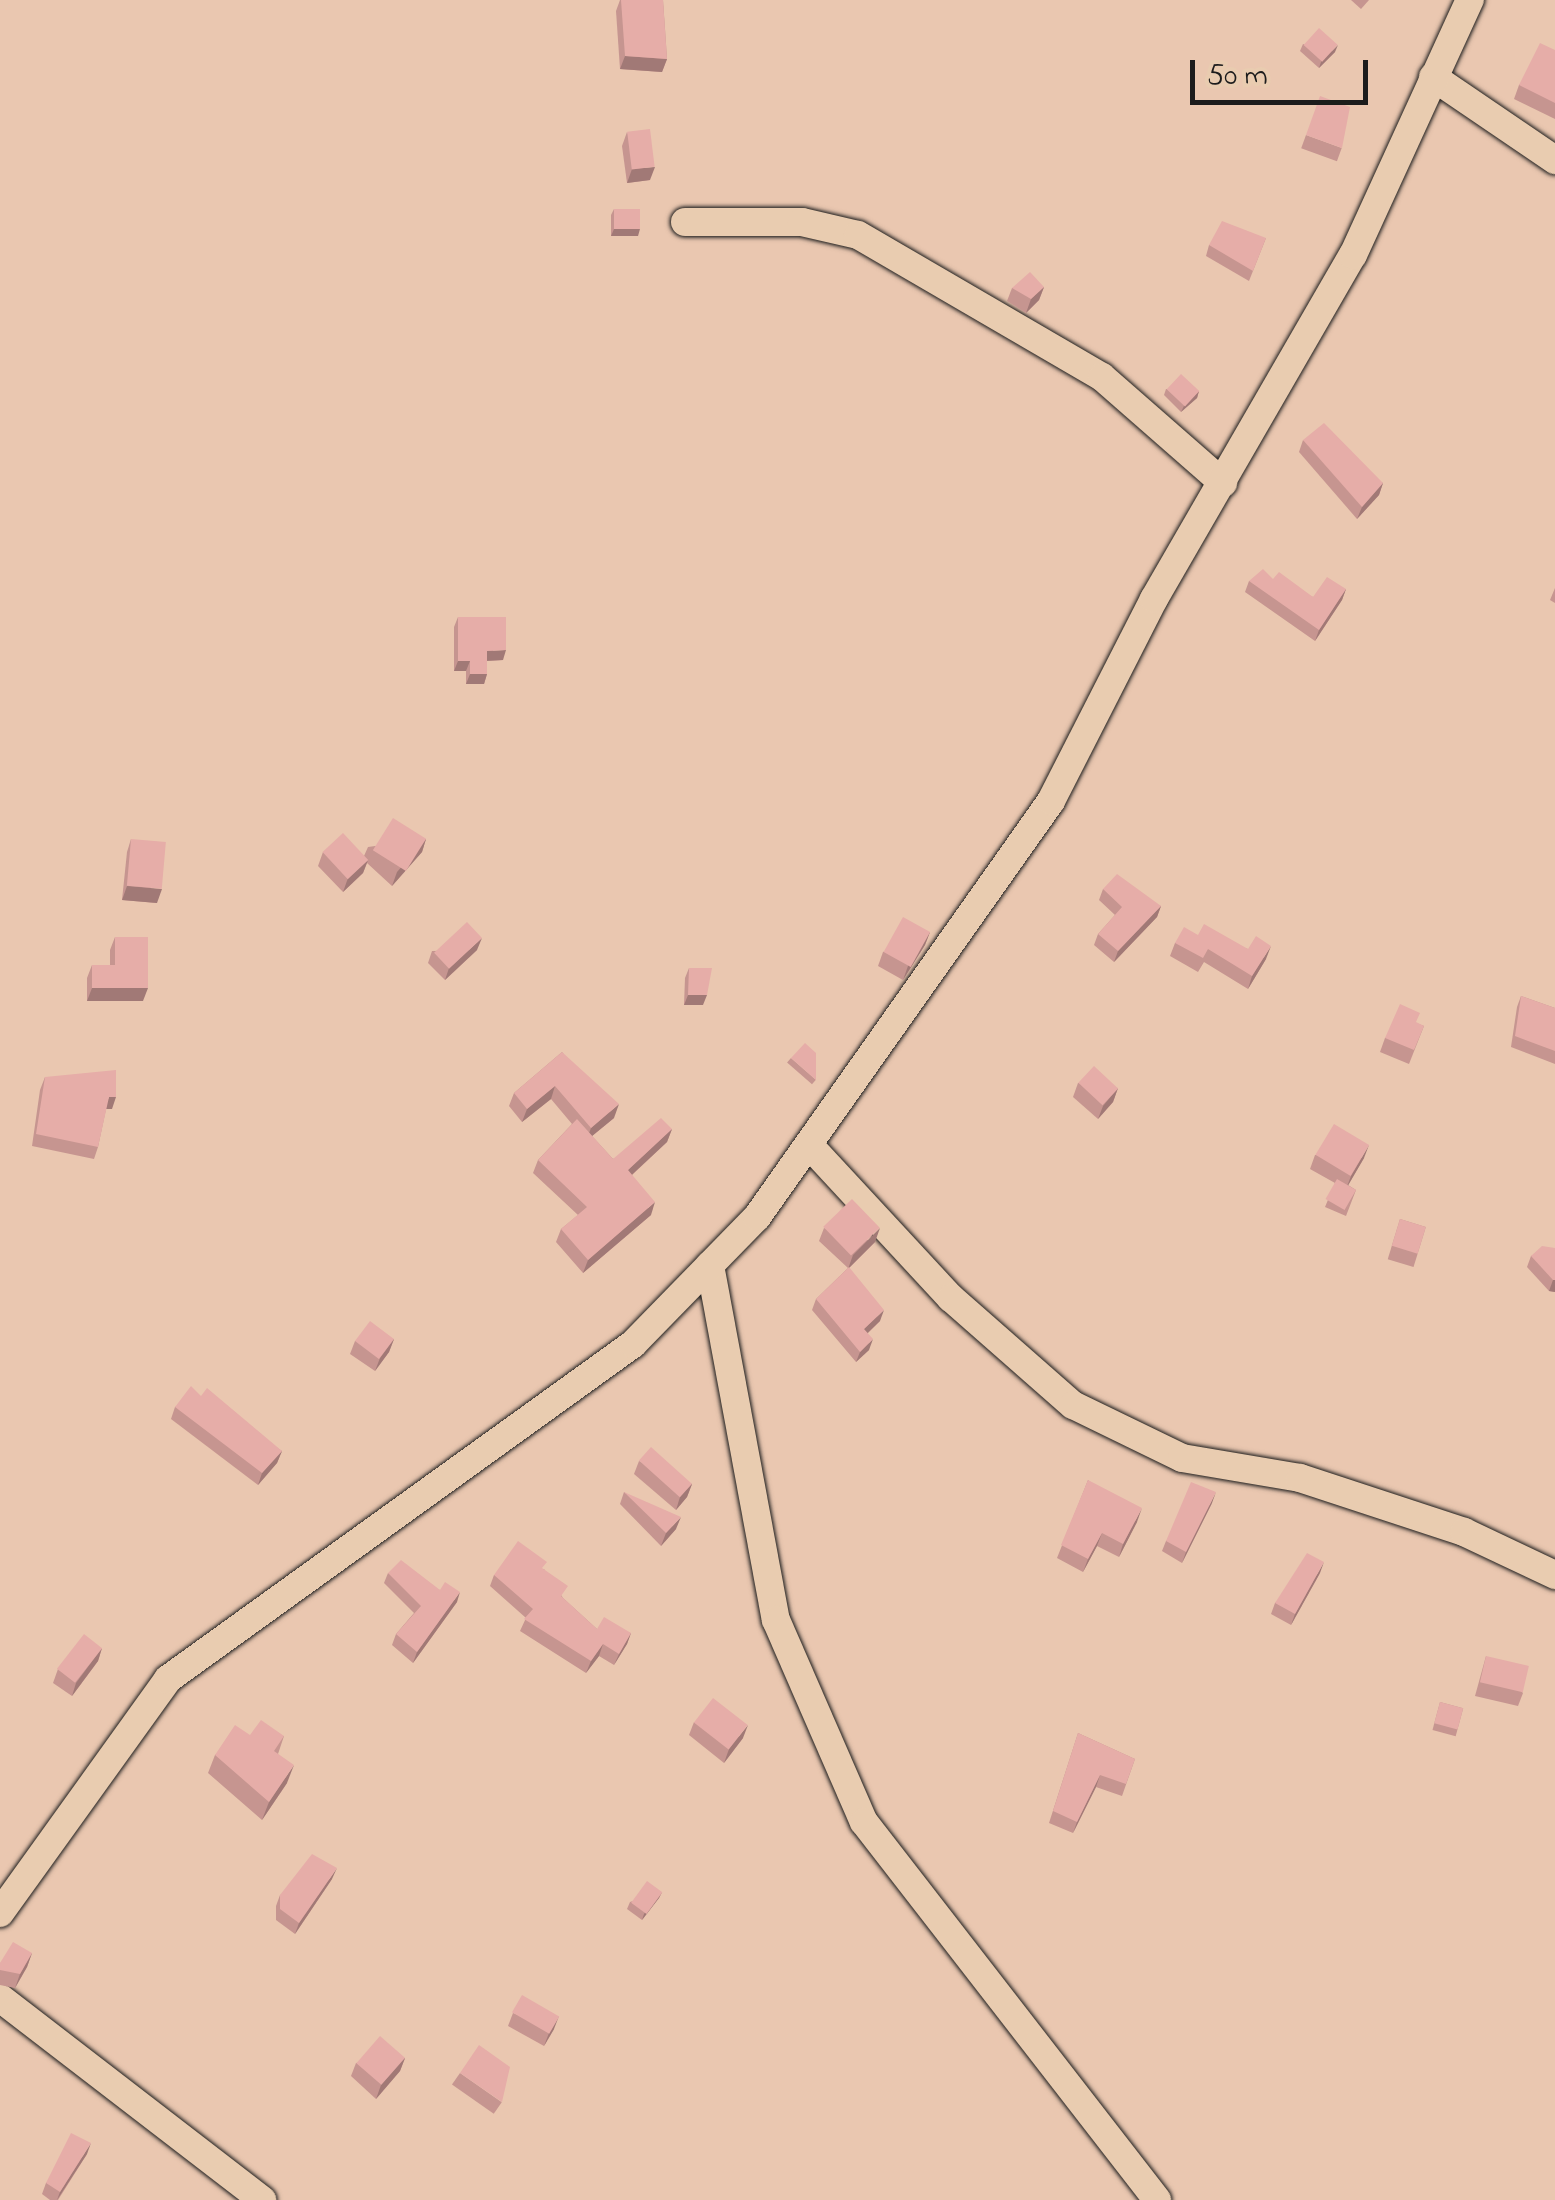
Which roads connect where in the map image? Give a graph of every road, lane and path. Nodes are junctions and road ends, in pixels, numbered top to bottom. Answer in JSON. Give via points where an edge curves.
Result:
{"nodes":[{"id":1,"x":1470,"y":0,"type":"edge"},
{"id":2,"x":1433,"y":77,"type":"junction"},
{"id":3,"x":1555,"y":160,"type":"edge"},
{"id":4,"x":685,"y":222,"type":"dead end"},
{"id":5,"x":1223,"y":483,"type":"junction"},
{"id":6,"x":810,"y":1147,"type":"junction"},
{"id":7,"x":710,"y":1265,"type":"junction"},
{"id":8,"x":1555,"y":1575,"type":"edge"},
{"id":9,"x":0,"y":1913,"type":"edge"},
{"id":10,"x":0,"y":1998,"type":"edge"},
{"id":11,"x":262,"y":2200,"type":"edge"},
{"id":12,"x":1157,"y":2200,"type":"edge"}],
"edges":[{"from":1,"to":2,"type":"street"},
{"from":2,"to":3,"type":"street"},
{"from":2,"to":5,"type":"street","via":[[1354,255]]},
{"from":4,"to":5,"type":"street","via":[[802,222],[858,235],[1102,377]]},
{"from":5,"to":6,"type":"street","via":[[1024,848]]},
{"from":6,"to":7,"type":"street"},
{"from":6,"to":8,"type":"street","via":[[952,1298],[1073,1405],[1182,1458],[1300,1478],[1464,1532]]},
{"from":7,"to":9,"type":"street","via":[[632,1344],[168,1679]]},
{"from":7,"to":12,"type":"street","via":[[776,1620],[856,1804],[1004,2013]]},
{"from":10,"to":11,"type":"street"}]}
